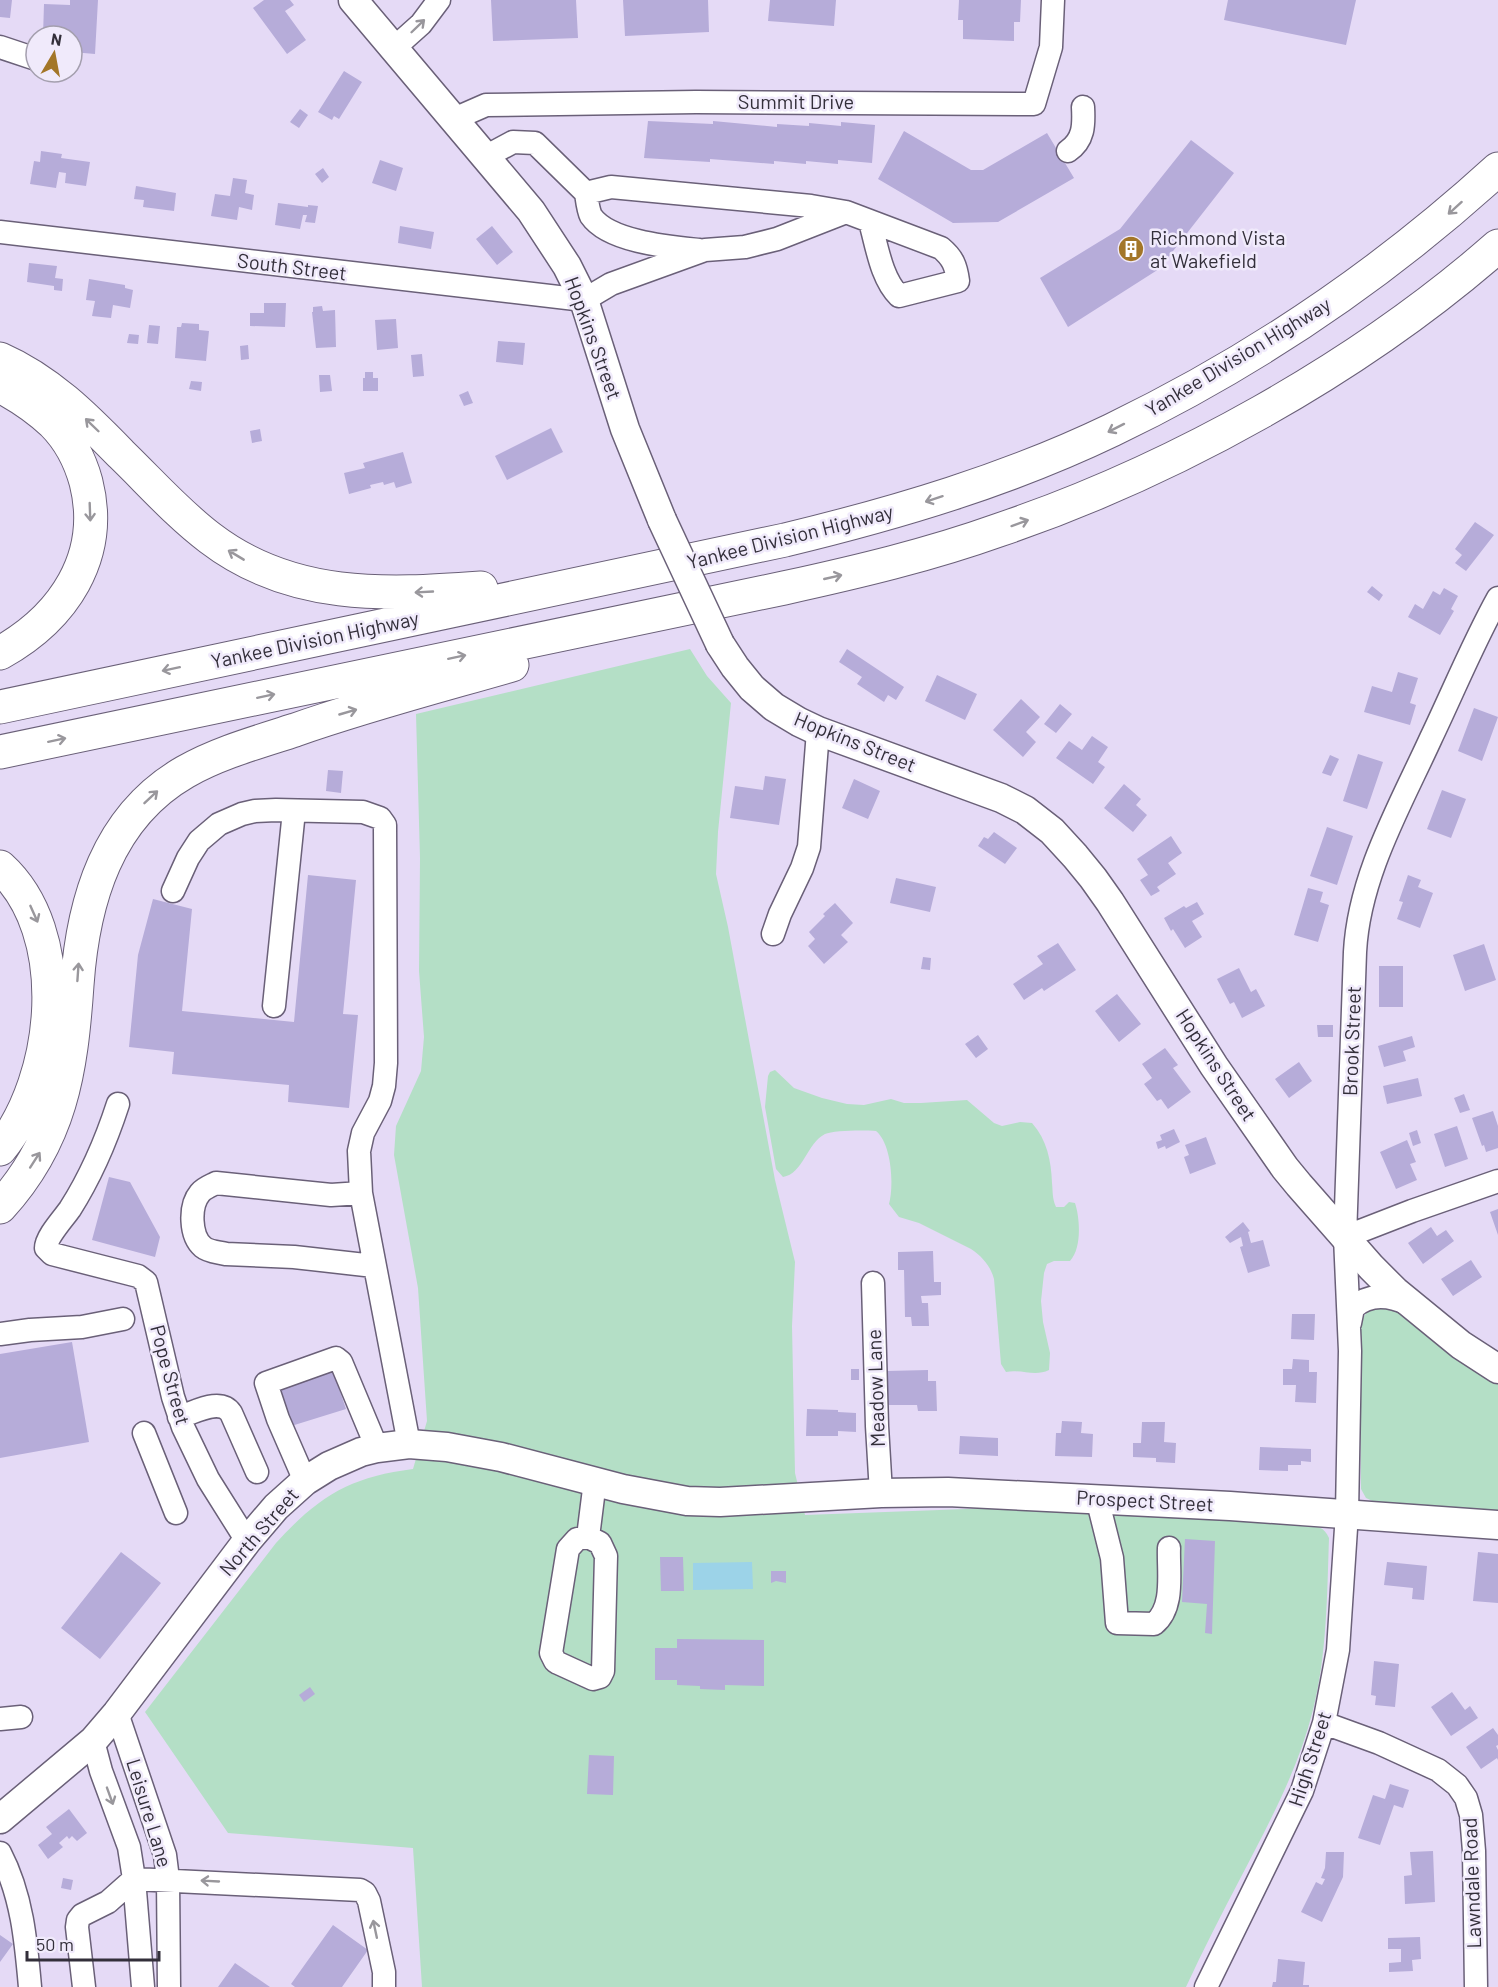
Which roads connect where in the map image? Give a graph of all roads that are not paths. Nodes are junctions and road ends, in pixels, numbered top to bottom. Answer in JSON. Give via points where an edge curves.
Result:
{"nodes":[{"id":1,"x":439,"y":0,"type":"edge"},
{"id":2,"x":1053,"y":0,"type":"edge"},
{"id":3,"x":364,"y":3,"type":"edge"},
{"id":4,"x":0,"y":47,"type":"edge"},
{"id":5,"x":393,"y":49,"type":"junction"},
{"id":6,"x":24,"y":55,"type":"edge"},
{"id":7,"x":1083,"y":107,"type":"dead end"},
{"id":8,"x":454,"y":119,"type":"junction"},
{"id":9,"x":1068,"y":151,"type":"dead end"},
{"id":10,"x":487,"y":156,"type":"junction"},
{"id":11,"x":1498,"y":169,"type":"edge"},
{"id":12,"x":585,"y":193,"type":"junction"},
{"id":13,"x":846,"y":212,"type":"junction"},
{"id":14,"x":870,"y":222,"type":"dead end"},
{"id":15,"x":0,"y":232,"type":"edge"},
{"id":16,"x":1498,"y":246,"type":"edge"},
{"id":17,"x":705,"y":250,"type":"junction"},
{"id":18,"x":584,"y":300,"type":"junction"},
{"id":19,"x":0,"y":359,"type":"edge"},
{"id":20,"x":0,"y":386,"type":"edge"},
{"id":21,"x":753,"y":547,"type":"junction"},
{"id":22,"x":784,"y":588,"type":"junction"},
{"id":23,"x":1498,"y":598,"type":"edge"},
{"id":24,"x":0,"y":653,"type":"edge"},
{"id":25,"x":0,"y":707,"type":"edge"},
{"id":26,"x":818,"y":731,"type":"junction"},
{"id":27,"x":0,"y":752,"type":"edge"},
{"id":28,"x":294,"y":811,"type":"junction"},
{"id":29,"x":0,"y":867,"type":"edge"},
{"id":30,"x":173,"y":891,"type":"dead end"},
{"id":31,"x":774,"y":934,"type":"dead end"},
{"id":32,"x":274,"y":1006,"type":"dead end"},
{"id":33,"x":118,"y":1104,"type":"dead end"},
{"id":34,"x":0,"y":1149,"type":"edge"},
{"id":35,"x":1498,"y":1181,"type":"edge"},
{"id":36,"x":361,"y":1193,"type":"junction"},
{"id":37,"x":0,"y":1207,"type":"edge"},
{"id":38,"x":1345,"y":1238,"type":"junction"},
{"id":39,"x":374,"y":1266,"type":"junction"},
{"id":40,"x":873,"y":1282,"type":"dead end"},
{"id":41,"x":1412,"y":1306,"type":"junction"},
{"id":42,"x":123,"y":1319,"type":"dead end"},
{"id":43,"x":1349,"y":1328,"type":"junction"},
{"id":44,"x":0,"y":1334,"type":"edge"},
{"id":45,"x":1498,"y":1369,"type":"edge"},
{"id":46,"x":179,"y":1417,"type":"junction"},
{"id":47,"x":144,"y":1433,"type":"dead end"},
{"id":48,"x":409,"y":1444,"type":"junction"},
{"id":49,"x":377,"y":1448,"type":"junction"},
{"id":50,"x":257,"y":1472,"type":"dead end"},
{"id":51,"x":305,"y":1481,"type":"junction"},
{"id":52,"x":595,"y":1482,"type":"junction"},
{"id":53,"x":881,"y":1493,"type":"junction"},
{"id":54,"x":791,"y":1497,"type":"joint"},
{"id":55,"x":1097,"y":1498,"type":"junction"},
{"id":56,"x":176,"y":1513,"type":"dead end"},
{"id":57,"x":1347,"y":1513,"type":"junction"},
{"id":58,"x":1498,"y":1525,"type":"edge"},
{"id":59,"x":588,"y":1537,"type":"junction"},
{"id":60,"x":247,"y":1541,"type":"junction"},
{"id":61,"x":1169,"y":1548,"type":"dead end"},
{"id":62,"x":117,"y":1713,"type":"junction"},
{"id":63,"x":1324,"y":1723,"type":"junction"},
{"id":64,"x":93,"y":1741,"type":"junction"},
{"id":65,"x":0,"y":1820,"type":"edge"},
{"id":66,"x":2,"y":1863,"type":"edge"},
{"id":67,"x":134,"y":1879,"type":"junction"},
{"id":68,"x":168,"y":1879,"type":"junction"},
{"id":69,"x":30,"y":1987,"type":"edge"},
{"id":70,"x":84,"y":1987,"type":"edge"},
{"id":71,"x":143,"y":1987,"type":"edge"},
{"id":72,"x":169,"y":1987,"type":"edge"},
{"id":73,"x":384,"y":1987,"type":"edge"},
{"id":74,"x":1206,"y":1987,"type":"edge"},
{"id":75,"x":1476,"y":1987,"type":"edge"}],
"edges":[{"from":5,"to":1,"type":"street","one_way":true,"via":[[421,24]]},
{"from":2,"to":8,"type":"street","name":"Summit Drive","via":[[1050,47],[1034,104],[486,105]]},
{"from":3,"to":5,"type":"main road","name":"Hopkins Street"},
{"from":4,"to":6,"type":"street"},
{"from":5,"to":8,"type":"main road","name":"Hopkins Street"},
{"from":7,"to":9,"type":"street","via":[[1082,134]]},
{"from":8,"to":10,"type":"main road","name":"Hopkins Street"},
{"from":10,"to":12,"type":"street","via":[[513,142],[535,143]]},
{"from":10,"to":18,"type":"main road","name":"Hopkins Street","via":[[546,232]]},
{"from":11,"to":21,"type":"highway","name":"Yankee Division Highway","one_way":true,"via":[[1438,223],[1317,313],[1200,384],[1112,430],[929,501]]},
{"from":12,"to":13,"type":"street","via":[[611,187]]},
{"from":12,"to":17,"type":"street","via":[[591,215],[606,229],[656,246]]},
{"from":13,"to":14,"type":"street"},
{"from":13,"to":17,"type":"street","via":[[777,239],[745,247]]},
{"from":15,"to":18,"type":"street","name":"South Street"},
{"from":22,"to":16,"type":"highway","one_way":true,"via":[[954,545],[1044,514],[1134,476],[1226,431],[1345,360],[1419,309]]},
{"from":17,"to":18,"type":"street","via":[[611,284]]},
{"from":18,"to":26,"type":"main road","name":"Hopkins Street","bridge":true,"via":[[625,429],[720,644],[763,698]]},
{"from":21,"to":19,"type":"highway","one_way":true,"via":[[458,590],[362,591],[303,584],[262,570],[211,539],[74,407],[36,378]]},
{"from":20,"to":24,"type":"highway","one_way":true,"via":[[53,423],[69,443],[80,462],[90,512],[88,546],[68,592],[38,627]]},
{"from":21,"to":25,"type":"highway","name":"Yankee Division Highway","one_way":true},
{"from":27,"to":22,"type":"highway","one_way":true},
{"from":37,"to":22,"type":"highway","one_way":true,"via":[[39,1154],[64,1090],[79,956],[88,904],[98,876],[121,832],[158,791],[202,764],[342,714]]},
{"from":23,"to":38,"type":"street","name":"Brook Street","via":[[1393,822],[1360,908]]},
{"from":26,"to":31,"type":"street","via":[[809,848]]},
{"from":26,"to":38,"type":"main road","name":"Hopkins Street","via":[[1001,798],[1052,831],[1110,902],[1214,1066],[1285,1168]]},
{"from":28,"to":30,"type":"street","via":[[255,811],[228,818],[199,841]]},
{"from":28,"to":32,"type":"street"},
{"from":28,"to":36,"type":"street","via":[[363,813],[380,818],[385,825],[386,1063],[380,1101],[358,1151]]},
{"from":29,"to":34,"type":"highway","one_way":true,"via":[[34,912],[44,940],[49,976],[47,1030],[37,1079],[24,1112]]},
{"from":33,"to":46,"type":"street","name":"Pope Street","via":[[93,1168],[47,1240],[46,1248],[54,1255],[141,1277],[147,1284]]},
{"from":35,"to":38,"type":"street"},
{"from":36,"to":39,"type":"street"},
{"from":36,"to":39,"type":"street","via":[[331,1195],[216,1183],[201,1191],[197,1198],[195,1234],[205,1249],[226,1254]]},
{"from":38,"to":41,"type":"main road","name":"Hopkins Street"},
{"from":38,"to":43,"type":"street","name":"Brook Street"},
{"from":39,"to":48,"type":"street"},
{"from":40,"to":53,"type":"street","name":"Meadow Lane"},
{"from":41,"to":43,"type":"street","via":[[1388,1296],[1368,1299],[1353,1308]]},
{"from":41,"to":45,"type":"main road","name":"Hopkins Street"},
{"from":42,"to":44,"type":"street"},
{"from":43,"to":57,"type":"street","name":"Brook Street"},
{"from":46,"to":50,"type":"street","via":[[215,1406],[227,1408]]},
{"from":46,"to":60,"type":"street","name":"Pope Street","via":[[208,1479]]},
{"from":47,"to":56,"type":"street"},
{"from":48,"to":49,"type":"main road","name":"North Street"},
{"from":48,"to":52,"type":"main road","name":"North Street","via":[[490,1455]]},
{"from":49,"to":51,"type":"main road","name":"North Street","via":[[344,1458]]},
{"from":49,"to":51,"type":"street","via":[[336,1358],[266,1383]]},
{"from":51,"to":60,"type":"main road","name":"North Street"},
{"from":52,"to":54,"type":"main road","name":"North Street","via":[[687,1501]]},
{"from":52,"to":59,"type":"street"},
{"from":53,"to":54,"type":"main road","name":"Prospect Street"},
{"from":53,"to":55,"type":"main road","name":"Prospect Street"},
{"from":55,"to":57,"type":"main road","name":"Prospect Street"},
{"from":55,"to":61,"type":"street","via":[[1112,1558],[1117,1623],[1154,1624],[1164,1613]]},
{"from":57,"to":58,"type":"main road","name":"Prospect Street"},
{"from":57,"to":63,"type":"street","name":"High Street","via":[[1338,1650]]},
{"from":59,"to":59,"type":"street","via":[[577,1539],[568,1549],[551,1651],[556,1662],[593,1679],[603,1671],[606,1556],[600,1543]]},
{"from":60,"to":62,"type":"main road","name":"North Street"},
{"from":62,"to":64,"type":"main road","name":"North Street"},
{"from":62,"to":68,"type":"street","name":"Leisure Lane","via":[[161,1839]]},
{"from":63,"to":74,"type":"street","name":"High Street","via":[[1299,1798]]},
{"from":63,"to":75,"type":"street","name":"Lawndale Road","via":[[1438,1770],[1466,1798],[1474,1845]]},
{"from":64,"to":65,"type":"main road","name":"North Street"},
{"from":64,"to":67,"type":"street","name":"Leisure Lane","one_way":true,"via":[[129,1847]]},
{"from":66,"to":69,"type":"street","via":[[21,1913]]},
{"from":67,"to":68,"type":"street"},
{"from":67,"to":70,"type":"street","via":[[108,1902],[78,1920]]},
{"from":67,"to":71,"type":"street","name":"Leisure Lane"},
{"from":68,"to":72,"type":"street","name":"Leisure Lane"},
{"from":73,"to":68,"type":"street","one_way":true,"via":[[369,1901],[360,1890]]}]}
